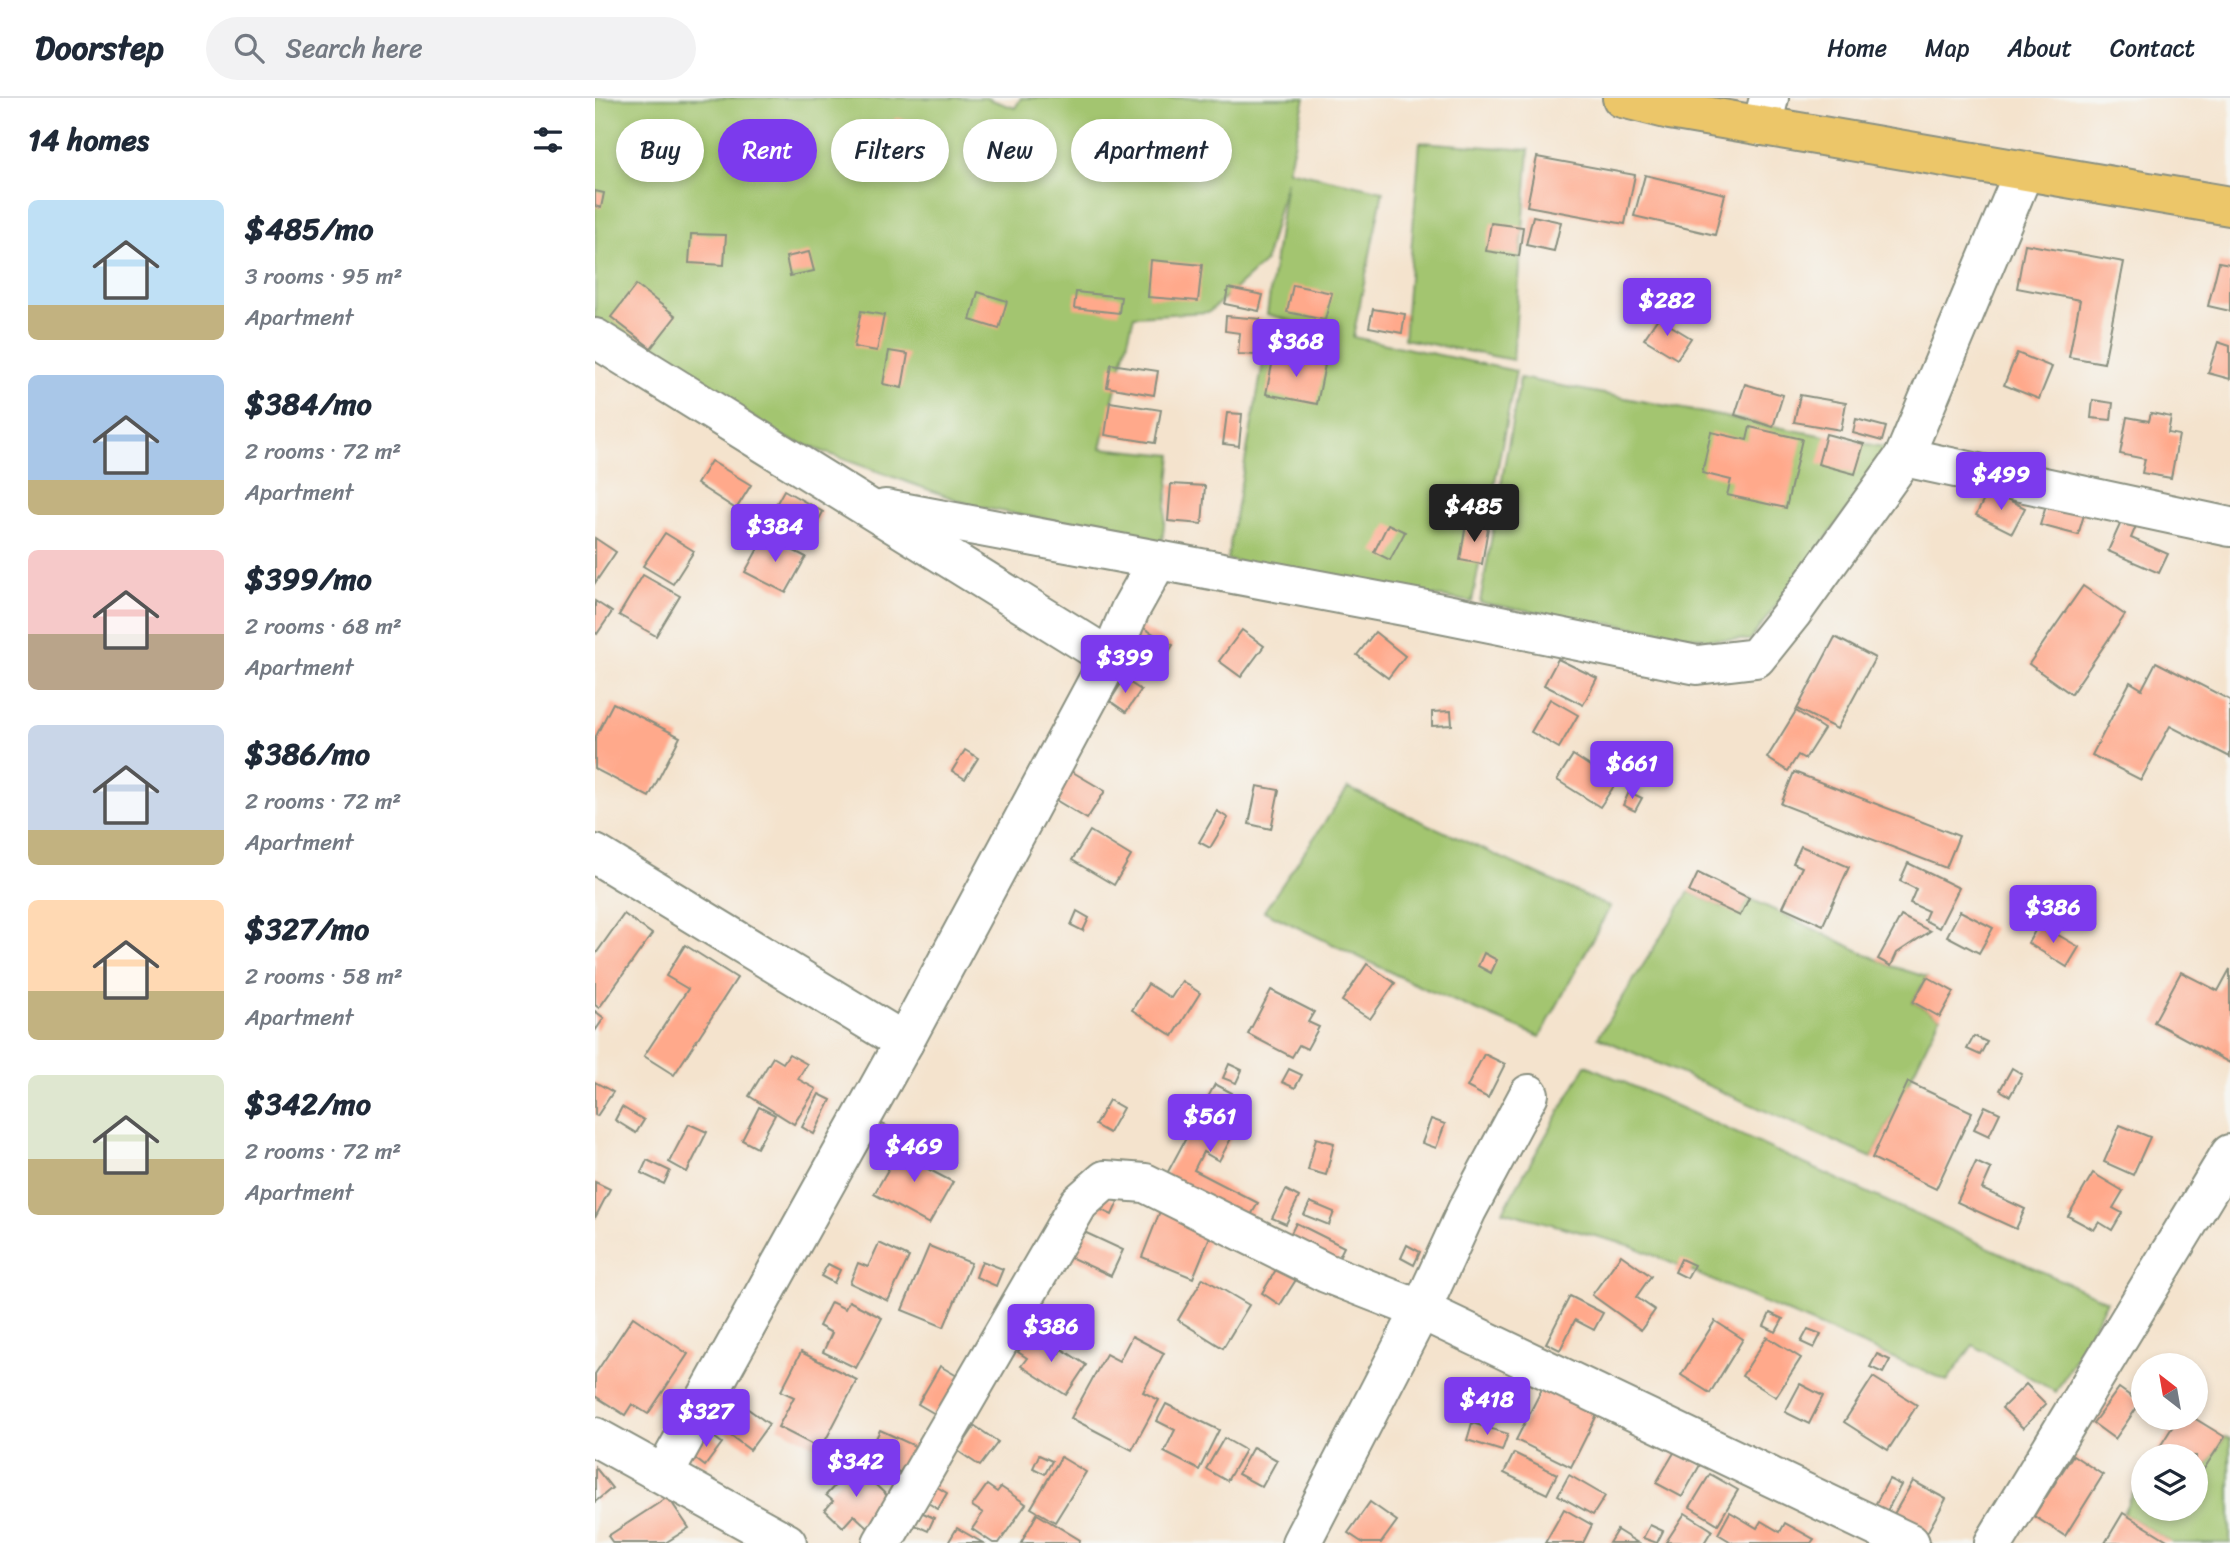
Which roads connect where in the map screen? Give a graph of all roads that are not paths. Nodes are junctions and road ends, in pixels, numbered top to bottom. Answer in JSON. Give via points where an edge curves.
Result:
{"nodes":[{"id":1,"x":1622,"y":98,"type":"edge"},
{"id":2,"x":1670,"y":104,"type":"edge"},
{"id":3,"x":1766,"y":112,"type":"edge"},
{"id":4,"x":2024,"y":171,"type":"junction"},
{"id":5,"x":2230,"y":206,"type":"edge"},
{"id":6,"x":595,"y":338,"type":"edge"},
{"id":7,"x":1904,"y":457,"type":"junction"},
{"id":8,"x":862,"y":505,"type":"junction"},
{"id":9,"x":2230,"y":527,"type":"edge"},
{"id":10,"x":1158,"y":560,"type":"junction"},
{"id":11,"x":1110,"y":658,"type":"junction"},
{"id":12,"x":595,"y":854,"type":"edge"},
{"id":13,"x":904,"y":1042,"type":"junction"},
{"id":14,"x":1529,"y":1094,"type":"dead end"},
{"id":15,"x":2230,"y":1154,"type":"edge"},
{"id":16,"x":1421,"y":1310,"type":"junction"},
{"id":17,"x":595,"y":1437,"type":"edge"},
{"id":18,"x":664,"y":1474,"type":"junction"},
{"id":19,"x":787,"y":1543,"type":"edge"},
{"id":20,"x":883,"y":1543,"type":"edge"},
{"id":21,"x":1301,"y":1543,"type":"edge"},
{"id":22,"x":1910,"y":1543,"type":"edge"},
{"id":23,"x":1994,"y":1543,"type":"edge"}],
"edges":[{"from":1,"to":2,"type":"highway"},
{"from":2,"to":3,"type":"highway"},
{"from":3,"to":4,"type":"highway"},
{"from":4,"to":5,"type":"highway"},
{"from":4,"to":7,"type":"street"},
{"from":6,"to":8,"type":"street"},
{"from":7,"to":9,"type":"street"},
{"from":7,"to":10,"type":"street","via":[[1756,658],[1697,665]]},
{"from":8,"to":10,"type":"street"},
{"from":8,"to":11,"type":"street"},
{"from":10,"to":11,"type":"street"},
{"from":11,"to":13,"type":"street"},
{"from":12,"to":13,"type":"street"},
{"from":13,"to":18,"type":"street"},
{"from":14,"to":16,"type":"street","via":[[1467,1209]]},
{"from":15,"to":23,"type":"street"},
{"from":16,"to":20,"type":"street","via":[[1326,1273],[1145,1182],[1105,1180],[1079,1203]]},
{"from":16,"to":21,"type":"street"},
{"from":16,"to":22,"type":"street"},
{"from":17,"to":18,"type":"street"},
{"from":18,"to":19,"type":"street"}]}
